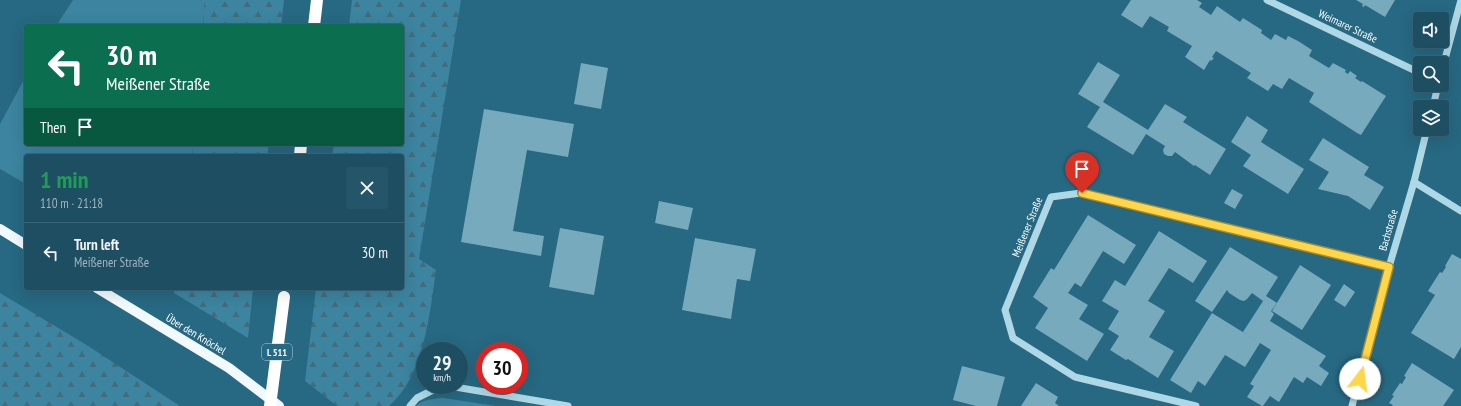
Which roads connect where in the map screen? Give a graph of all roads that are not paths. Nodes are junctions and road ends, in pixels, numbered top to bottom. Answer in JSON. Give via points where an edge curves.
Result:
{"nodes":[{"id":1,"x":317,"y":0,"type":"edge"},
{"id":2,"x":1267,"y":0,"type":"edge"},
{"id":3,"x":1461,"y":0,"type":"edge"},
{"id":4,"x":314,"y":24,"type":"edge"},
{"id":5,"x":1446,"y":56,"type":"edge"},
{"id":6,"x":1413,"y":70,"type":"edge"},
{"id":7,"x":1425,"y":136,"type":"edge"},
{"id":8,"x":1414,"y":182,"type":"junction"},
{"id":9,"x":1461,"y":211,"type":"edge"},
{"id":10,"x":0,"y":229,"type":"edge"},
{"id":11,"x":24,"y":243,"type":"edge"},
{"id":12,"x":1389,"y":267,"type":"junction"},
{"id":13,"x":100,"y":290,"type":"edge"},
{"id":14,"x":284,"y":293,"type":"edge"},
{"id":15,"x":270,"y":406,"type":"edge"},
{"id":16,"x":279,"y":406,"type":"edge"},
{"id":17,"x":410,"y":406,"type":"edge"},
{"id":18,"x":568,"y":406,"type":"edge"},
{"id":19,"x":1196,"y":406,"type":"edge"},
{"id":20,"x":1352,"y":406,"type":"edge"}],
"edges":[{"from":1,"to":4,"type":"highway"},
{"from":2,"to":6,"type":"street","name":"Weimarer Straße"},
{"from":3,"to":5,"type":"street"},
{"from":7,"to":8,"type":"street","name":"Bachstraße"},
{"from":8,"to":9,"type":"street"},
{"from":8,"to":12,"type":"street","name":"Bachstraße"},
{"from":10,"to":11,"type":"main road"},
{"from":12,"to":19,"type":"street","name":"Meißener Straße","via":[[1082,193],[1052,197],[1005,310],[1013,338],[1075,377]]},
{"from":12,"to":20,"type":"street","name":"Bachstraße"},
{"from":13,"to":16,"type":"main road","name":"Über den Knöchel","via":[[229,368]]},
{"from":14,"to":15,"type":"highway","number":"L 511","bridge":true},
{"from":17,"to":18,"type":"street","via":[[417,398],[443,385]]}]}
